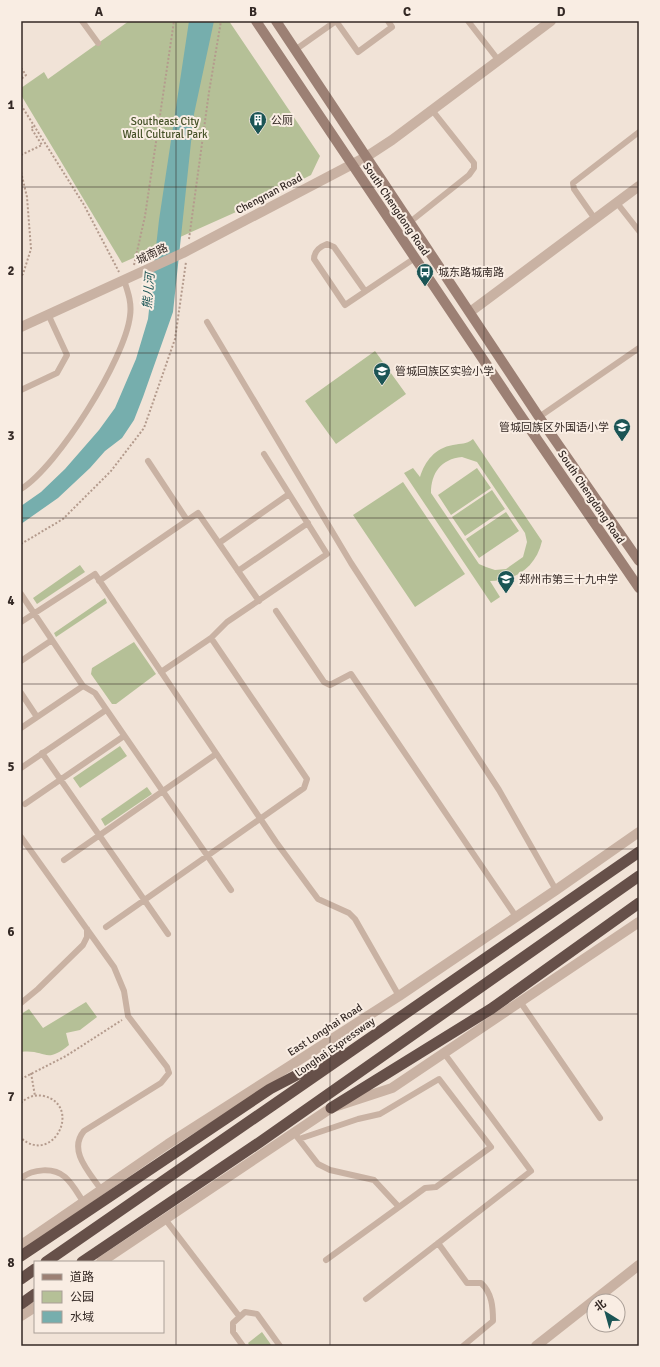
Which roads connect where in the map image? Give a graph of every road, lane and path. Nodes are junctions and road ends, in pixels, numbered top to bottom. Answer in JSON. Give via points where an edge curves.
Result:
{"nodes":[{"id":1,"x":82,"y":21,"type":"edge"},
{"id":2,"x":174,"y":21,"type":"edge"},
{"id":3,"x":222,"y":21,"type":"edge"},
{"id":4,"x":256,"y":21,"type":"edge"},
{"id":5,"x":276,"y":21,"type":"edge"},
{"id":6,"x":336,"y":21,"type":"edge"},
{"id":7,"x":388,"y":21,"type":"edge"},
{"id":8,"x":468,"y":21,"type":"edge"},
{"id":9,"x":551,"y":21,"type":"edge"},
{"id":10,"x":98,"y":43,"type":"dead end"},
{"id":11,"x":295,"y":50,"type":"junction"},
{"id":12,"x":498,"y":61,"type":"junction"},
{"id":13,"x":21,"y":68,"type":"edge"},
{"id":14,"x":21,"y":79,"type":"edge"},
{"id":15,"x":21,"y":105,"type":"edge"},
{"id":16,"x":432,"y":110,"type":"junction"},
{"id":17,"x":34,"y":125,"type":"junction"},
{"id":18,"x":639,"y":132,"type":"edge"},
{"id":19,"x":21,"y":155,"type":"edge"},
{"id":20,"x":366,"y":157,"type":"junction"},
{"id":21,"x":352,"y":164,"type":"junction"},
{"id":22,"x":21,"y":172,"type":"edge"},
{"id":23,"x":639,"y":186,"type":"edge"},
{"id":24,"x":617,"y":202,"type":"junction"},
{"id":25,"x":595,"y":219,"type":"junction"},
{"id":26,"x":410,"y":222,"type":"junction"},
{"id":27,"x":639,"y":231,"type":"edge"},
{"id":28,"x":186,"y":252,"type":"junction"},
{"id":29,"x":415,"y":258,"type":"junction"},
{"id":30,"x":21,"y":276,"type":"edge"},
{"id":31,"x":127,"y":279,"type":"junction"},
{"id":32,"x":365,"y":291,"type":"junction"},
{"id":33,"x":470,"y":312,"type":"junction"},
{"id":34,"x":48,"y":314,"type":"junction"},
{"id":35,"x":207,"y":322,"type":"dead end"},
{"id":36,"x":21,"y":327,"type":"edge"},
{"id":37,"x":639,"y":348,"type":"edge"},
{"id":38,"x":21,"y":390,"type":"edge"},
{"id":39,"x":539,"y":417,"type":"junction"},
{"id":40,"x":264,"y":454,"type":"dead end"},
{"id":41,"x":148,"y":461,"type":"dead end"},
{"id":42,"x":21,"y":489,"type":"edge"},
{"id":43,"x":289,"y":494,"type":"junction"},
{"id":44,"x":187,"y":520,"type":"junction"},
{"id":45,"x":308,"y":523,"type":"junction"},
{"id":46,"x":219,"y":542,"type":"junction"},
{"id":47,"x":21,"y":544,"type":"edge"},
{"id":48,"x":639,"y":561,"type":"edge"},
{"id":49,"x":238,"y":571,"type":"junction"},
{"id":50,"x":99,"y":581,"type":"junction"},
{"id":51,"x":639,"y":588,"type":"edge"},
{"id":52,"x":21,"y":594,"type":"edge"},
{"id":53,"x":259,"y":601,"type":"junction"},
{"id":54,"x":276,"y":611,"type":"dead end"},
{"id":55,"x":34,"y":613,"type":"junction"},
{"id":56,"x":21,"y":622,"type":"edge"},
{"id":57,"x":211,"y":638,"type":"junction"},
{"id":58,"x":52,"y":640,"type":"junction"},
{"id":59,"x":21,"y":661,"type":"edge"},
{"id":60,"x":161,"y":672,"type":"junction"},
{"id":61,"x":83,"y":686,"type":"junction"},
{"id":62,"x":21,"y":694,"type":"edge"},
{"id":63,"x":106,"y":710,"type":"junction"},
{"id":64,"x":37,"y":717,"type":"junction"},
{"id":65,"x":21,"y":728,"type":"edge"},
{"id":66,"x":124,"y":736,"type":"junction"},
{"id":67,"x":42,"y":753,"type":"junction"},
{"id":68,"x":216,"y":754,"type":"junction"},
{"id":69,"x":21,"y":768,"type":"edge"},
{"id":70,"x":60,"y":780,"type":"junction"},
{"id":71,"x":162,"y":792,"type":"junction"},
{"id":72,"x":25,"y":804,"type":"dead end"},
{"id":73,"x":260,"y":818,"type":"junction"},
{"id":74,"x":639,"y":832,"type":"edge"},
{"id":75,"x":99,"y":836,"type":"junction"},
{"id":76,"x":21,"y":837,"type":"edge"},
{"id":77,"x":639,"y":852,"type":"edge"},
{"id":78,"x":208,"y":857,"type":"junction"},
{"id":79,"x":64,"y":860,"type":"dead end"},
{"id":80,"x":639,"y":876,"type":"edge"},
{"id":81,"x":231,"y":890,"type":"dead end"},
{"id":82,"x":556,"y":890,"type":"junction"},
{"id":83,"x":145,"y":900,"type":"junction"},
{"id":84,"x":639,"y":903,"type":"edge"},
{"id":85,"x":517,"y":918,"type":"junction"},
{"id":86,"x":639,"y":922,"type":"edge"},
{"id":87,"x":106,"y":927,"type":"dead end"},
{"id":88,"x":87,"y":929,"type":"junction"},
{"id":89,"x":168,"y":934,"type":"dead end"},
{"id":90,"x":399,"y":996,"type":"junction"},
{"id":91,"x":21,"y":1003,"type":"edge"},
{"id":92,"x":521,"y":1003,"type":"junction"},
{"id":93,"x":128,"y":1016,"type":"junction"},
{"id":94,"x":377,"y":1034,"type":"junction"},
{"id":95,"x":444,"y":1053,"type":"junction"},
{"id":96,"x":31,"y":1073,"type":"junction"},
{"id":97,"x":21,"y":1079,"type":"edge"},
{"id":98,"x":35,"y":1096,"type":"junction"},
{"id":99,"x":21,"y":1103,"type":"edge"},
{"id":100,"x":330,"y":1108,"type":"junction"},
{"id":101,"x":600,"y":1118,"type":"dead end"},
{"id":102,"x":296,"y":1136,"type":"junction"},
{"id":103,"x":21,"y":1138,"type":"edge"},
{"id":104,"x":21,"y":1178,"type":"edge"},
{"id":105,"x":102,"y":1191,"type":"junction"},
{"id":106,"x":84,"y":1203,"type":"junction"},
{"id":107,"x":399,"y":1207,"type":"junction"},
{"id":108,"x":165,"y":1219,"type":"junction"},
{"id":109,"x":438,"y":1244,"type":"junction"},
{"id":110,"x":21,"y":1245,"type":"edge"},
{"id":111,"x":21,"y":1256,"type":"edge"},
{"id":112,"x":326,"y":1260,"type":"dead end"},
{"id":113,"x":47,"y":1261,"type":"edge"},
{"id":114,"x":83,"y":1261,"type":"edge"},
{"id":115,"x":102,"y":1261,"type":"edge"},
{"id":116,"x":639,"y":1265,"type":"edge"},
{"id":117,"x":34,"y":1270,"type":"edge"},
{"id":118,"x":21,"y":1279,"type":"edge"},
{"id":119,"x":34,"y":1295,"type":"edge"},
{"id":120,"x":366,"y":1299,"type":"dead end"},
{"id":121,"x":21,"y":1304,"type":"edge"},
{"id":122,"x":34,"y":1307,"type":"edge"},
{"id":123,"x":21,"y":1316,"type":"edge"},
{"id":124,"x":239,"y":1316,"type":"junction"},
{"id":125,"x":243,"y":1346,"type":"edge"},
{"id":126,"x":280,"y":1346,"type":"edge"},
{"id":127,"x":463,"y":1346,"type":"edge"},
{"id":128,"x":536,"y":1346,"type":"edge"}],
"edges":[{"from":1,"to":10,"type":"lane"},
{"from":2,"to":31,"type":"path","via":[[145,216]]},
{"from":3,"to":28,"type":"path"},
{"from":4,"to":21,"type":"main road","name":"South Chengdong Road"},
{"from":5,"to":11,"type":"main road","name":"South Chengdong Road"},
{"from":6,"to":7,"type":"lane","via":[[358,52],[392,27]]},
{"from":6,"to":11,"type":"lane"},
{"from":8,"to":12,"type":"lane"},
{"from":9,"to":12,"type":"street","name":"Chengnan Road"},
{"from":11,"to":20,"type":"main road","name":"South Chengdong Road"},
{"from":12,"to":16,"type":"street","name":"Chengnan Road"},
{"from":13,"to":14,"type":"path","via":[[26,75]]},
{"from":15,"to":17,"type":"path"},
{"from":16,"to":20,"type":"street","name":"Chengnan Road"},
{"from":16,"to":26,"type":"lane","via":[[474,163],[474,168],[469,175]]},
{"from":17,"to":19,"type":"path","via":[[31,128],[42,145]]},
{"from":17,"to":31,"type":"path"},
{"from":18,"to":25,"type":"lane","via":[[573,183],[574,189]]},
{"from":20,"to":21,"type":"street","name":"Chengnan Road"},
{"from":20,"to":26,"type":"main road","name":"South Chengdong Road"},
{"from":21,"to":28,"type":"street","name":"Chengnan Road"},
{"from":21,"to":29,"type":"main road","name":"South Chengdong Road"},
{"from":22,"to":30,"type":"path","via":[[27,197],[31,249]]},
{"from":23,"to":24,"type":"street"},
{"from":24,"to":25,"type":"street"},
{"from":24,"to":27,"type":"lane"},
{"from":25,"to":33,"type":"street"},
{"from":26,"to":33,"type":"main road","name":"South Chengdong Road"},
{"from":28,"to":31,"type":"street","name":"城南路"},
{"from":28,"to":47,"type":"path","via":[[175,339],[144,428],[111,471],[63,519]]},
{"from":29,"to":32,"type":"lane"},
{"from":29,"to":51,"type":"main road","name":"South Chengdong Road"},
{"from":31,"to":34,"type":"street"},
{"from":31,"to":42,"type":"lane","via":[[130,316],[120,348],[107,374],[87,411],[54,458],[38,477]]},
{"from":32,"to":32,"type":"lane","via":[[345,305],[314,259],[317,249],[326,244],[334,247]]},
{"from":33,"to":39,"type":"main road","name":"South Chengdong Road"},
{"from":34,"to":36,"type":"street"},
{"from":34,"to":38,"type":"lane","via":[[67,355],[57,373]]},
{"from":35,"to":82,"type":"lane","via":[[351,563],[499,790]]},
{"from":37,"to":39,"type":"lane"},
{"from":39,"to":48,"type":"main road","name":"South Chengdong Road"},
{"from":40,"to":43,"type":"lane"},
{"from":41,"to":44,"type":"lane"},
{"from":43,"to":45,"type":"lane"},
{"from":43,"to":46,"type":"lane"},
{"from":44,"to":46,"type":"lane","via":[[198,513]]},
{"from":44,"to":50,"type":"lane"},
{"from":45,"to":49,"type":"lane"},
{"from":45,"to":53,"type":"lane","via":[[328,554]]},
{"from":46,"to":49,"type":"lane"},
{"from":49,"to":53,"type":"lane"},
{"from":50,"to":55,"type":"lane","via":[[95,574]]},
{"from":50,"to":60,"type":"lane"},
{"from":52,"to":55,"type":"lane"},
{"from":53,"to":57,"type":"lane","via":[[227,622]]},
{"from":54,"to":85,"type":"lane","via":[[324,682],[330,685],[351,674]]},
{"from":55,"to":56,"type":"lane"},
{"from":55,"to":58,"type":"lane"},
{"from":57,"to":60,"type":"lane"},
{"from":57,"to":73,"type":"lane","via":[[307,779],[304,788]]},
{"from":58,"to":59,"type":"lane"},
{"from":58,"to":61,"type":"lane"},
{"from":60,"to":68,"type":"lane"},
{"from":61,"to":63,"type":"lane","via":[[95,693]]},
{"from":61,"to":64,"type":"lane"},
{"from":62,"to":64,"type":"lane"},
{"from":63,"to":66,"type":"lane"},
{"from":63,"to":67,"type":"lane"},
{"from":64,"to":65,"type":"lane"},
{"from":66,"to":70,"type":"lane"},
{"from":66,"to":71,"type":"lane"},
{"from":67,"to":69,"type":"lane"},
{"from":67,"to":70,"type":"lane"},
{"from":68,"to":71,"type":"lane"},
{"from":68,"to":73,"type":"lane"},
{"from":70,"to":72,"type":"lane"},
{"from":70,"to":75,"type":"lane"},
{"from":71,"to":75,"type":"lane"},
{"from":71,"to":78,"type":"lane"},
{"from":73,"to":78,"type":"lane"},
{"from":73,"to":90,"type":"lane","via":[[318,899],[349,913],[356,919]]},
{"from":74,"to":82,"type":"street","name":"East Longhai Road"},
{"from":75,"to":79,"type":"lane"},
{"from":75,"to":83,"type":"lane"},
{"from":76,"to":88,"type":"lane"},
{"from":77,"to":94,"type":"highway","name":"Longhai Expressway"},
{"from":78,"to":81,"type":"lane"},
{"from":78,"to":83,"type":"lane"},
{"from":80,"to":114,"type":"highway","via":[[260,1142]]},
{"from":82,"to":85,"type":"street","name":"East Longhai Road"},
{"from":83,"to":87,"type":"lane"},
{"from":83,"to":89,"type":"lane"},
{"from":84,"to":100,"type":"highway","via":[[490,1009]]},
{"from":85,"to":90,"type":"street","name":"East Longhai Road"},
{"from":86,"to":92,"type":"street"},
{"from":88,"to":91,"type":"lane","via":[[83,945]]},
{"from":88,"to":93,"type":"lane","via":[[119,977]]},
{"from":90,"to":105,"type":"street","name":"East Longhai Road","via":[[168,1144]]},
{"from":92,"to":95,"type":"street"},
{"from":92,"to":101,"type":"lane"},
{"from":93,"to":96,"type":"path","via":[[66,1056]]},
{"from":93,"to":105,"type":"lane","via":[[168,1067],[169,1073],[158,1085],[81,1135],[78,1152]]},
{"from":94,"to":111,"type":"highway","via":[[270,1089]]},
{"from":94,"to":113,"type":"highway","name":"Longhai Expressway"},
{"from":95,"to":100,"type":"street","via":[[392,1088]]},
{"from":95,"to":109,"type":"lane","via":[[531,1171]]},
{"from":96,"to":97,"type":"path"},
{"from":96,"to":98,"type":"path"},
{"from":98,"to":99,"type":"path"},
{"from":98,"to":103,"type":"path","via":[[49,1098],[55,1102],[62,1114],[61,1129],[58,1135],[46,1144],[31,1144]]},
{"from":100,"to":102,"type":"street"},
{"from":102,"to":107,"type":"lane","via":[[318,1164],[330,1170],[374,1180]]},
{"from":102,"to":107,"type":"lane","via":[[380,1114],[439,1079],[491,1147],[436,1187],[425,1188]]},
{"from":102,"to":108,"type":"street"},
{"from":104,"to":106,"type":"lane","via":[[37,1170],[58,1174],[65,1177]]},
{"from":105,"to":106,"type":"street","name":"East Longhai Road"},
{"from":106,"to":110,"type":"street","name":"East Longhai Road"},
{"from":107,"to":112,"type":"lane"},
{"from":108,"to":115,"type":"street"},
{"from":108,"to":124,"type":"lane"},
{"from":109,"to":120,"type":"lane"},
{"from":109,"to":127,"type":"lane","via":[[467,1283],[480,1283],[486,1288],[492,1300],[493,1321]]},
{"from":116,"to":128,"type":"street"},
{"from":117,"to":118,"type":"highway"},
{"from":119,"to":121,"type":"highway"},
{"from":122,"to":123,"type":"street"},
{"from":124,"to":125,"type":"lane","via":[[233,1323],[233,1332]]},
{"from":124,"to":126,"type":"lane","via":[[245,1312],[257,1314]]}]}
